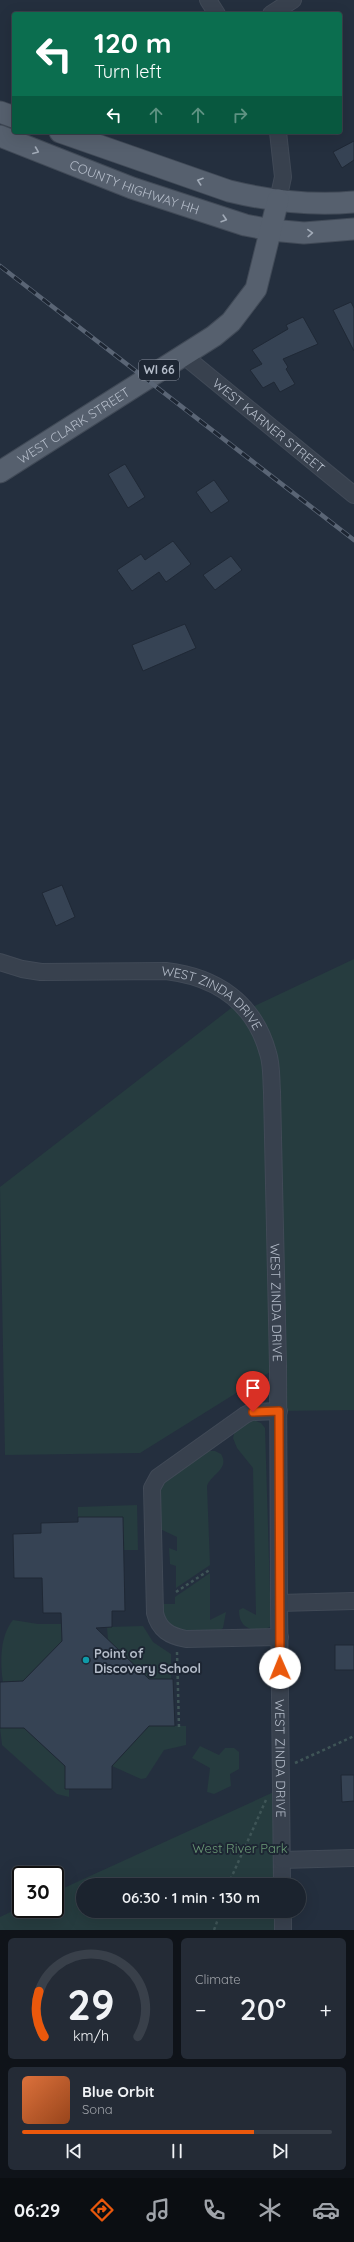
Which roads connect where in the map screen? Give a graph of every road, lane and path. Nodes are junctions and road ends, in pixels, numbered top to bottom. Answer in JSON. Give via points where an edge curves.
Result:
{"nodes":[{"id":1,"x":208,"y":0,"type":"edge"},
{"id":2,"x":293,"y":0,"type":"edge"},
{"id":3,"x":216,"y":12,"type":"edge"},
{"id":4,"x":274,"y":12,"type":"edge"},
{"id":5,"x":0,"y":112,"type":"edge"},
{"id":6,"x":12,"y":116,"type":"edge"},
{"id":7,"x":66,"y":134,"type":"edge"},
{"id":8,"x":278,"y":134,"type":"edge"},
{"id":9,"x":0,"y":136,"type":"edge"},
{"id":10,"x":278,"y":200,"type":"junction"},
{"id":11,"x":354,"y":202,"type":"edge"},
{"id":12,"x":354,"y":229,"type":"edge"},
{"id":13,"x":271,"y":230,"type":"junction"},
{"id":14,"x":184,"y":355,"type":"junction"},
{"id":15,"x":0,"y":472,"type":"edge"},
{"id":16,"x":354,"y":495,"type":"edge"},
{"id":17,"x":0,"y":962,"type":"edge"},
{"id":18,"x":279,"y":1411,"type":"junction"},
{"id":19,"x":211,"y":1569,"type":"dead end"},
{"id":20,"x":176,"y":1592,"type":"dead end"},
{"id":21,"x":354,"y":1601,"type":"edge"},
{"id":22,"x":279,"y":1603,"type":"junction"},
{"id":23,"x":280,"y":1637,"type":"junction"},
{"id":24,"x":177,"y":1651,"type":"dead end"},
{"id":25,"x":179,"y":1728,"type":"dead end"},
{"id":26,"x":354,"y":1736,"type":"edge"},
{"id":27,"x":291,"y":1765,"type":"dead end"},
{"id":28,"x":262,"y":1806,"type":"dead end"},
{"id":29,"x":354,"y":1858,"type":"edge"},
{"id":30,"x":282,"y":1860,"type":"junction"},
{"id":31,"x":231,"y":1878,"type":"edge"},
{"id":32,"x":282,"y":1878,"type":"edge"},
{"id":33,"x":218,"y":1918,"type":"edge"},
{"id":34,"x":283,"y":1918,"type":"edge"},
{"id":35,"x":214,"y":1930,"type":"edge"},
{"id":36,"x":283,"y":1930,"type":"edge"}],
"edges":[{"from":1,"to":3,"type":"street"},
{"from":2,"to":4,"type":"street"},
{"from":5,"to":6,"type":"main road"},
{"from":10,"to":7,"type":"main road","name":"COUNTY HIGHWAY HH","one_way":true,"via":[[229,191]]},
{"from":8,"to":10,"type":"street","via":[[283,177]]},
{"from":9,"to":13,"type":"main road","name":"COUNTY HIGHWAY HH","one_way":true,"via":[[132,188],[223,219]]},
{"from":10,"to":11,"type":"main road","via":[[309,204]]},
{"from":10,"to":13,"type":"main road","name":"WEST CLARK STREET"},
{"from":13,"to":12,"type":"main road","one_way":true,"via":[[304,233]]},
{"from":13,"to":14,"type":"main road","name":"WEST CLARK STREET","number":"WI 66","via":[[256,289],[245,306],[231,322]]},
{"from":14,"to":15,"type":"main road","name":"WEST CLARK STREET","number":"WI 66"},
{"from":14,"to":16,"type":"street","name":"WEST KARNER STREET"},
{"from":17,"to":18,"type":"street","name":"WEST ZINDA DRIVE","via":[[22,970],[41,972],[186,973],[205,979],[223,989],[252,1017],[262,1035],[271,1070]]},
{"from":18,"to":22,"type":"street","name":"WEST ZINDA DRIVE"},
{"from":18,"to":23,"type":"street","via":[[251,1412],[245,1415],[158,1477],[152,1488],[155,1613],[164,1630],[173,1636],[186,1639]]},
{"from":19,"to":20,"type":"path"},
{"from":21,"to":22,"type":"street"},
{"from":22,"to":23,"type":"street","name":"WEST ZINDA DRIVE"},
{"from":23,"to":30,"type":"street","name":"WEST ZINDA DRIVE"},
{"from":24,"to":25,"type":"path"},
{"from":26,"to":27,"type":"path"},
{"from":28,"to":31,"type":"path"},
{"from":29,"to":30,"type":"street"},
{"from":30,"to":32,"type":"street","name":"WEST ZINDA DRIVE"},
{"from":33,"to":35,"type":"path"},
{"from":34,"to":36,"type":"street"}]}
